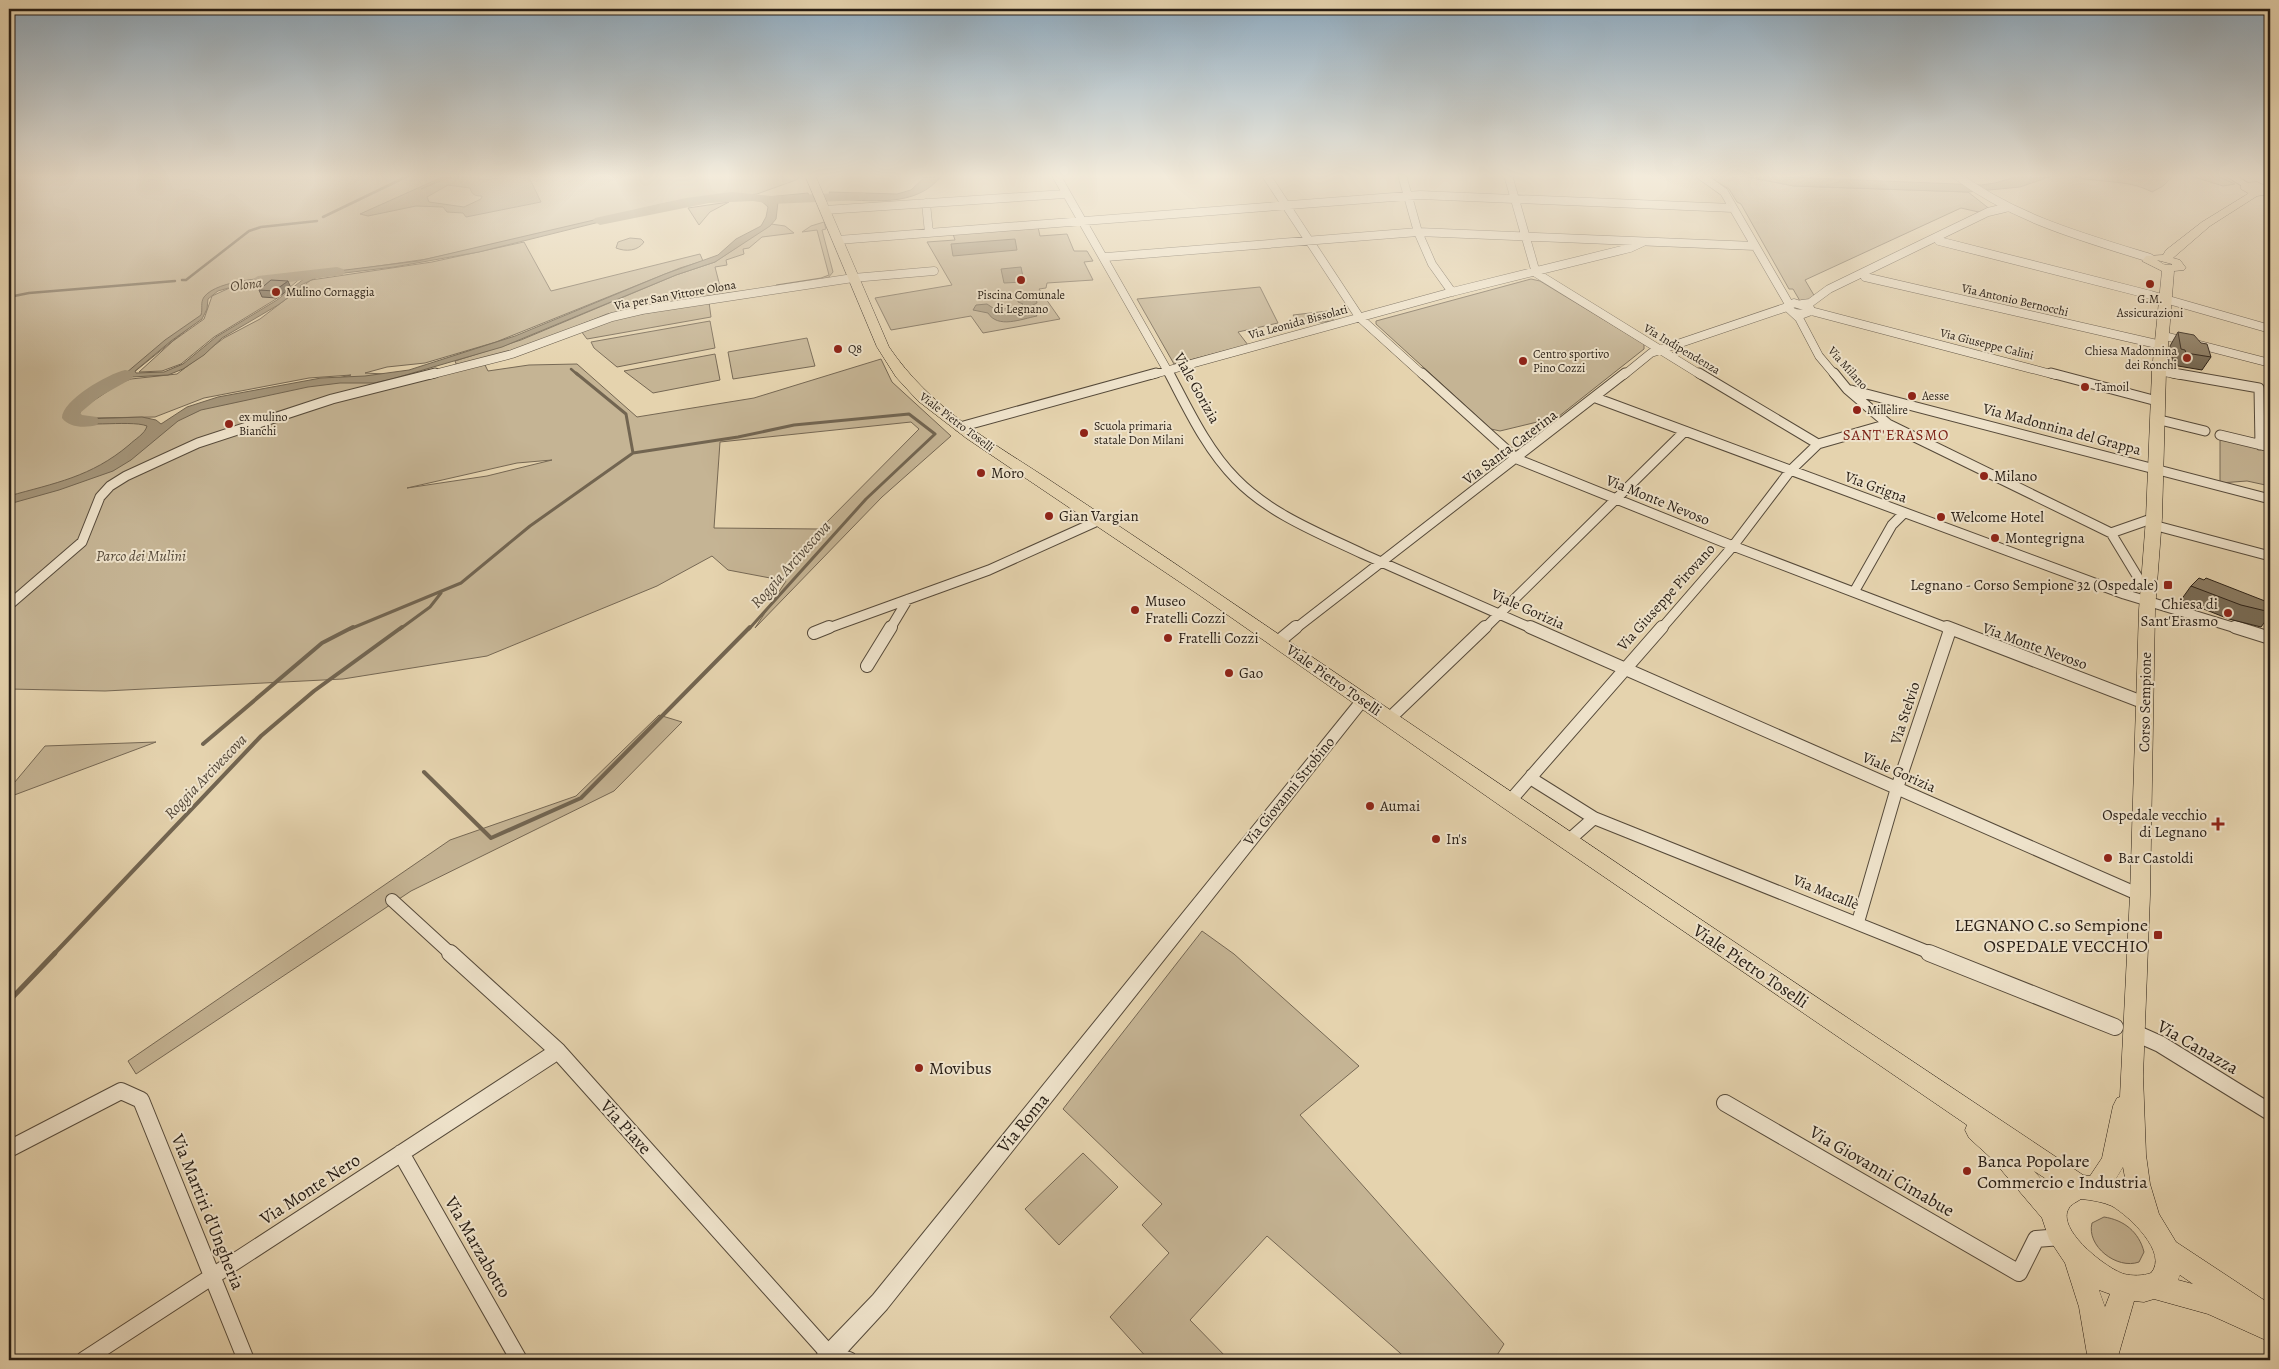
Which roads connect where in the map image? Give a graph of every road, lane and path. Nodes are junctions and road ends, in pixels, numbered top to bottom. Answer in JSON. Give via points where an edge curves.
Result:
{"nodes":[{"id":1,"x":852,"y":239,"type":"edge"},
{"id":2,"x":1093,"y":239,"type":"edge"},
{"id":3,"x":1324,"y":239,"type":"edge"},
{"id":4,"x":1421,"y":239,"type":"edge"},
{"id":5,"x":1525,"y":239,"type":"edge"},
{"id":6,"x":1581,"y":239,"type":"edge"},
{"id":7,"x":1751,"y":239,"type":"edge"},
{"id":8,"x":1932,"y":239,"type":"edge"},
{"id":9,"x":1944,"y":239,"type":"edge"},
{"id":10,"x":2090,"y":239,"type":"edge"},
{"id":11,"x":2187,"y":239,"type":"edge"},
{"id":12,"x":838,"y":240,"type":"joint"},
{"id":13,"x":1309,"y":240,"type":"junction"},
{"id":14,"x":1939,"y":241,"type":"junction"},
{"id":15,"x":1643,"y":242,"type":"junction"},
{"id":16,"x":1755,"y":246,"type":"junction"},
{"id":17,"x":1106,"y":258,"type":"junction"},
{"id":18,"x":2150,"y":258,"type":"joint"},
{"id":19,"x":2168,"y":264,"type":"junction"},
{"id":20,"x":934,"y":271,"type":"dead end"},
{"id":21,"x":1536,"y":273,"type":"junction"},
{"id":22,"x":1865,"y":277,"type":"junction"},
{"id":23,"x":853,"y":278,"type":"junction"},
{"id":24,"x":1452,"y":292,"type":"junction"},
{"id":25,"x":2165,"y":300,"type":"junction"},
{"id":26,"x":1794,"y":307,"type":"junction"},
{"id":27,"x":1810,"y":310,"type":"junction"},
{"id":28,"x":1360,"y":318,"type":"junction"},
{"id":29,"x":2270,"y":329,"type":"edge"},
{"id":30,"x":2161,"y":340,"type":"junction"},
{"id":31,"x":1660,"y":350,"type":"junction"},
{"id":32,"x":2270,"y":363,"type":"edge"},
{"id":33,"x":1168,"y":371,"type":"junction"},
{"id":34,"x":2159,"y":371,"type":"junction"},
{"id":35,"x":1847,"y":389,"type":"junction"},
{"id":36,"x":1596,"y":398,"type":"junction"},
{"id":37,"x":2157,"y":401,"type":"junction"},
{"id":38,"x":2156,"y":419,"type":"junction"},
{"id":39,"x":1888,"y":424,"type":"junction"},
{"id":40,"x":960,"y":427,"type":"junction"},
{"id":41,"x":2205,"y":431,"type":"dead end"},
{"id":42,"x":1684,"y":432,"type":"junction"},
{"id":43,"x":2220,"y":434,"type":"dead end"},
{"id":44,"x":1818,"y":444,"type":"junction"},
{"id":45,"x":2260,"y":445,"type":"junction"},
{"id":46,"x":2270,"y":447,"type":"edge"},
{"id":47,"x":1517,"y":459,"type":"junction"},
{"id":48,"x":2155,"y":469,"type":"junction"},
{"id":49,"x":1790,"y":471,"type":"junction"},
{"id":50,"x":2270,"y":499,"type":"edge"},
{"id":51,"x":1616,"y":500,"type":"junction"},
{"id":52,"x":1904,"y":513,"type":"junction"},
{"id":53,"x":1100,"y":520,"type":"junction"},
{"id":54,"x":2153,"y":522,"type":"junction"},
{"id":55,"x":2111,"y":533,"type":"junction"},
{"id":56,"x":1733,"y":546,"type":"junction"},
{"id":57,"x":2270,"y":556,"type":"edge"},
{"id":58,"x":1382,"y":562,"type":"junction"},
{"id":59,"x":1854,"y":592,"type":"junction"},
{"id":60,"x":2148,"y":598,"type":"junction"},
{"id":61,"x":908,"y":599,"type":"junction"},
{"id":62,"x":9,"y":604,"type":"edge"},
{"id":63,"x":1500,"y":614,"type":"junction"},
{"id":64,"x":1950,"y":630,"type":"junction"},
{"id":65,"x":814,"y":633,"type":"dead end"},
{"id":66,"x":2270,"y":638,"type":"edge"},
{"id":67,"x":1279,"y":641,"type":"junction"},
{"id":68,"x":867,"y":666,"type":"dead end"},
{"id":69,"x":1623,"y":669,"type":"junction"},
{"id":70,"x":1362,"y":701,"type":"junction"},
{"id":71,"x":2145,"y":704,"type":"junction"},
{"id":72,"x":1389,"y":719,"type":"junction"},
{"id":73,"x":1532,"y":775,"type":"junction"},
{"id":74,"x":1897,"y":788,"type":"junction"},
{"id":75,"x":1508,"y":802,"type":"junction"},
{"id":76,"x":1594,"y":818,"type":"junction"},
{"id":77,"x":1568,"y":841,"type":"junction"},
{"id":78,"x":1216,"y":882,"type":"joint"},
{"id":79,"x":2140,"y":895,"type":"junction"},
{"id":80,"x":392,"y":900,"type":"dead end"},
{"id":81,"x":1858,"y":922,"type":"junction"},
{"id":82,"x":2124,"y":1030,"type":"junction"},
{"id":83,"x":558,"y":1051,"type":"junction"},
{"id":84,"x":2131,"y":1076,"type":"junction"},
{"id":85,"x":1934,"y":1091,"type":"junction"},
{"id":86,"x":1725,"y":1103,"type":"dead end"},
{"id":87,"x":2270,"y":1112,"type":"edge"},
{"id":88,"x":9,"y":1149,"type":"edge"},
{"id":89,"x":401,"y":1153,"type":"junction"},
{"id":90,"x":2087,"y":1188,"type":"junction"},
{"id":91,"x":2054,"y":1212,"type":"junction"},
{"id":92,"x":2148,"y":1219,"type":"junction"},
{"id":93,"x":2068,"y":1247,"type":"junction"},
{"id":94,"x":2168,"y":1252,"type":"junction"},
{"id":95,"x":212,"y":1277,"type":"junction"},
{"id":96,"x":2155,"y":1286,"type":"junction"},
{"id":97,"x":2126,"y":1288,"type":"junction"},
{"id":98,"x":2270,"y":1319,"type":"edge"},
{"id":99,"x":2270,"y":1329,"type":"edge"},
{"id":100,"x":836,"y":1359,"type":"edge"},
{"id":101,"x":84,"y":1360,"type":"edge"},
{"id":102,"x":246,"y":1360,"type":"edge"},
{"id":103,"x":519,"y":1360,"type":"edge"},
{"id":104,"x":2103,"y":1360,"type":"edge"}],
"edges":[{"from":1,"to":12,"type":"street"},
{"from":2,"to":17,"type":"street","name":"Viale Gorizia"},
{"from":3,"to":13,"type":"street"},
{"from":4,"to":24,"type":"street","via":[[1432,264]]},
{"from":5,"to":21,"type":"street"},
{"from":6,"to":15,"type":"street"},
{"from":7,"to":16,"type":"street","name":"Via Milano"},
{"from":8,"to":26,"type":"street","via":[[1829,289],[1810,303]]},
{"from":9,"to":14,"type":"street"},
{"from":10,"to":18,"type":"street"},
{"from":11,"to":19,"type":"main road","via":[[2170,252]]},
{"from":12,"to":23,"type":"main road","name":"Viale Pietro Toselli"},
{"from":13,"to":17,"type":"street"},
{"from":13,"to":28,"type":"street","name":"Via Monte Nevoso"},
{"from":14,"to":22,"type":"street"},
{"from":14,"to":25,"type":"street"},
{"from":15,"to":16,"type":"street"},
{"from":15,"to":21,"type":"street","name":"Via Leonida Bissolati"},
{"from":16,"to":26,"type":"street","name":"Via Milano","via":[[1780,291]]},
{"from":17,"to":33,"type":"street","name":"Viale Gorizia"},
{"from":18,"to":19,"type":"main road","via":[[2148,261],[2153,265]]},
{"from":19,"to":25,"type":"main road","name":"Corso Sempione"},
{"from":20,"to":23,"type":"street","name":"Via per San Vittore Olona"},
{"from":21,"to":24,"type":"street","name":"Via Leonida Bissolati"},
{"from":21,"to":31,"type":"street","name":"Via Indipendenza"},
{"from":22,"to":27,"type":"street"},
{"from":22,"to":30,"type":"street","name":"Via Antonio Bernocchi"},
{"from":23,"to":40,"type":"main road","name":"Viale Pietro Toselli","via":[[883,347],[901,374],[923,398]]},
{"from":23,"to":62,"type":"street","name":"Via per San Vittore Olona","via":[[612,317],[512,354],[324,401],[198,443],[110,486],[100,497],[82,542],[60,564]]},
{"from":24,"to":28,"type":"street","name":"Via Leonida Bissolati"},
{"from":25,"to":29,"type":"street"},
{"from":25,"to":30,"type":"main road","name":"Corso Sempione"},
{"from":26,"to":27,"type":"street","name":"Via Santa Caterina","via":[[1803,314]]},
{"from":26,"to":31,"type":"street","name":"Via Santa Caterina"},
{"from":26,"to":35,"type":"street","name":"Via Milano","via":[[1819,356]]},
{"from":27,"to":37,"type":"street","name":"Via Giuseppe Calini"},
{"from":28,"to":33,"type":"street","name":"Via Leonida Bissolati"},
{"from":28,"to":47,"type":"street","name":"Via Monte Nevoso"},
{"from":30,"to":32,"type":"street","name":"Via Antonio Bernocchi"},
{"from":30,"to":34,"type":"main road","name":"Corso Sempione"},
{"from":31,"to":36,"type":"street","name":"Via Santa Caterina","via":[[1651,353]]},
{"from":31,"to":44,"type":"street","name":"Via Indipendenza"},
{"from":33,"to":40,"type":"street","name":"Via Leonida Bissolati"},
{"from":33,"to":58,"type":"street","name":"Viale Gorizia","via":[[1220,461],[1248,491],[1296,521]]},
{"from":34,"to":37,"type":"main road","name":"Corso Sempione"},
{"from":34,"to":45,"type":"street","via":[[2259,388]]},
{"from":35,"to":39,"type":"street","name":"Via Milano"},
{"from":35,"to":48,"type":"street","name":"Via Madonnina del Grappa"},
{"from":36,"to":42,"type":"street","name":"Via Grigna"},
{"from":36,"to":47,"type":"street","name":"Via Santa Caterina"},
{"from":37,"to":38,"type":"main road","name":"Corso Sempione"},
{"from":38,"to":41,"type":"street"},
{"from":38,"to":48,"type":"main road","name":"Corso Sempione"},
{"from":39,"to":44,"type":"street","name":"Via Giuseppe Pirovano"},
{"from":39,"to":55,"type":"street","name":"Via Milano"},
{"from":40,"to":53,"type":"main road","name":"Viale Pietro Toselli"},
{"from":42,"to":49,"type":"street","name":"Via Grigna"},
{"from":42,"to":51,"type":"street"},
{"from":43,"to":45,"type":"street"},
{"from":44,"to":49,"type":"street","name":"Via Giuseppe Pirovano"},
{"from":45,"to":46,"type":"street"},
{"from":47,"to":51,"type":"street","name":"Via Monte Nevoso"},
{"from":47,"to":58,"type":"street","name":"Via Santa Caterina"},
{"from":48,"to":50,"type":"street","name":"Via Madonnina del Grappa"},
{"from":48,"to":54,"type":"main road","name":"Corso Sempione"},
{"from":49,"to":52,"type":"street","name":"Via Grigna"},
{"from":49,"to":56,"type":"street","name":"Via Giuseppe Pirovano"},
{"from":51,"to":56,"type":"street","name":"Via Monte Nevoso"},
{"from":51,"to":63,"type":"street"},
{"from":52,"to":59,"type":"street","via":[[1892,526]]},
{"from":52,"to":60,"type":"street","name":"Via Grigna"},
{"from":53,"to":61,"type":"street","via":[[988,570]]},
{"from":53,"to":67,"type":"main road","name":"Viale Pietro Toselli"},
{"from":54,"to":55,"type":"street"},
{"from":54,"to":57,"type":"street"},
{"from":54,"to":60,"type":"main road","name":"Corso Sempione"},
{"from":55,"to":60,"type":"street"},
{"from":56,"to":59,"type":"street","name":"Via Monte Nevoso"},
{"from":56,"to":69,"type":"street","name":"Via Giuseppe Pirovano"},
{"from":58,"to":63,"type":"street","name":"Viale Gorizia"},
{"from":58,"to":67,"type":"street","name":"Via Santa Caterina"},
{"from":59,"to":64,"type":"street","name":"Via Monte Nevoso"},
{"from":60,"to":66,"type":"street","name":"Via Grigna"},
{"from":60,"to":71,"type":"main road","name":"Corso Sempione"},
{"from":61,"to":65,"type":"street"},
{"from":61,"to":68,"type":"street"},
{"from":63,"to":69,"type":"street","name":"Viale Gorizia"},
{"from":63,"to":72,"type":"street"},
{"from":64,"to":71,"type":"street","name":"Via Monte Nevoso"},
{"from":64,"to":74,"type":"street","name":"Via Stelvio"},
{"from":67,"to":70,"type":"main road","name":"Viale Pietro Toselli"},
{"from":69,"to":73,"type":"street","name":"Via Giuseppe Pirovano"},
{"from":69,"to":74,"type":"street","name":"Viale Gorizia"},
{"from":70,"to":72,"type":"main road","name":"Viale Pietro Toselli"},
{"from":70,"to":78,"type":"street","name":"Via Giovanni Strobino"},
{"from":71,"to":79,"type":"main road","name":"Corso Sempione"},
{"from":72,"to":75,"type":"main road","name":"Viale Pietro Toselli"},
{"from":73,"to":75,"type":"street","name":"Via Giuseppe Pirovano"},
{"from":73,"to":76,"type":"street","name":"Via Macallè","via":[[1535,781]]},
{"from":74,"to":79,"type":"street","name":"Viale Gorizia"},
{"from":74,"to":81,"type":"street","name":"Via Stelvio"},
{"from":75,"to":77,"type":"main road","name":"Viale Pietro Toselli"},
{"from":76,"to":77,"type":"street"},
{"from":76,"to":81,"type":"street","name":"Via Macallè"},
{"from":77,"to":85,"type":"main road","name":"Viale Pietro Toselli"},
{"from":78,"to":100,"type":"street","name":"Via Roma"},
{"from":79,"to":82,"type":"main road","name":"Corso Sempione"},
{"from":80,"to":83,"type":"street","name":"Via Piave"},
{"from":81,"to":82,"type":"street","name":"Via Macallè"},
{"from":82,"to":84,"type":"main road","name":"Corso Sempione"},
{"from":82,"to":87,"type":"street","name":"Via Canazza","via":[[2160,1044]]},
{"from":83,"to":89,"type":"street","name":"Via Monte Nero"},
{"from":83,"to":100,"type":"street","name":"Via Piave"},
{"from":84,"to":90,"type":"main road","name":"Corso Sempione","via":[[2113,1163]]},
{"from":84,"to":92,"type":"main road","name":"Corso Sempione","via":[[2134,1155]]},
{"from":85,"to":90,"type":"main road","name":"Viale Pietro Toselli"},
{"from":85,"to":91,"type":"main road","name":"Viale Pietro Toselli","via":[[2000,1150]]},
{"from":86,"to":93,"type":"street","name":"Via Giovanni Cimabue","via":[[2019,1274],[2036,1238]]},
{"from":88,"to":95,"type":"street","name":"Via Martiri d'Ungheria","via":[[121,1091],[141,1100]]},
{"from":89,"to":95,"type":"street","name":"Via Monte Nero"},
{"from":89,"to":103,"type":"street","name":"Via Marzabotto"},
{"from":90,"to":91,"type":"main road","via":[[2066,1191],[2057,1200]]},
{"from":90,"to":92,"type":"main road","via":[[2113,1194]]},
{"from":91,"to":93,"type":"main road","via":[[2055,1222]]},
{"from":92,"to":94,"type":"main road"},
{"from":93,"to":97,"type":"main road","via":[[2091,1271]]},
{"from":93,"to":104,"type":"main road","via":[[2092,1307]]},
{"from":94,"to":96,"type":"main road","via":[[2167,1275]]},
{"from":94,"to":98,"type":"main road"},
{"from":95,"to":101,"type":"street","name":"Via Monte Nero"},
{"from":95,"to":102,"type":"street","name":"Via Martiri d'Ungheria"},
{"from":96,"to":97,"type":"main road"},
{"from":96,"to":99,"type":"main road","via":[[2211,1302]]},
{"from":97,"to":104,"type":"main road"}]}
